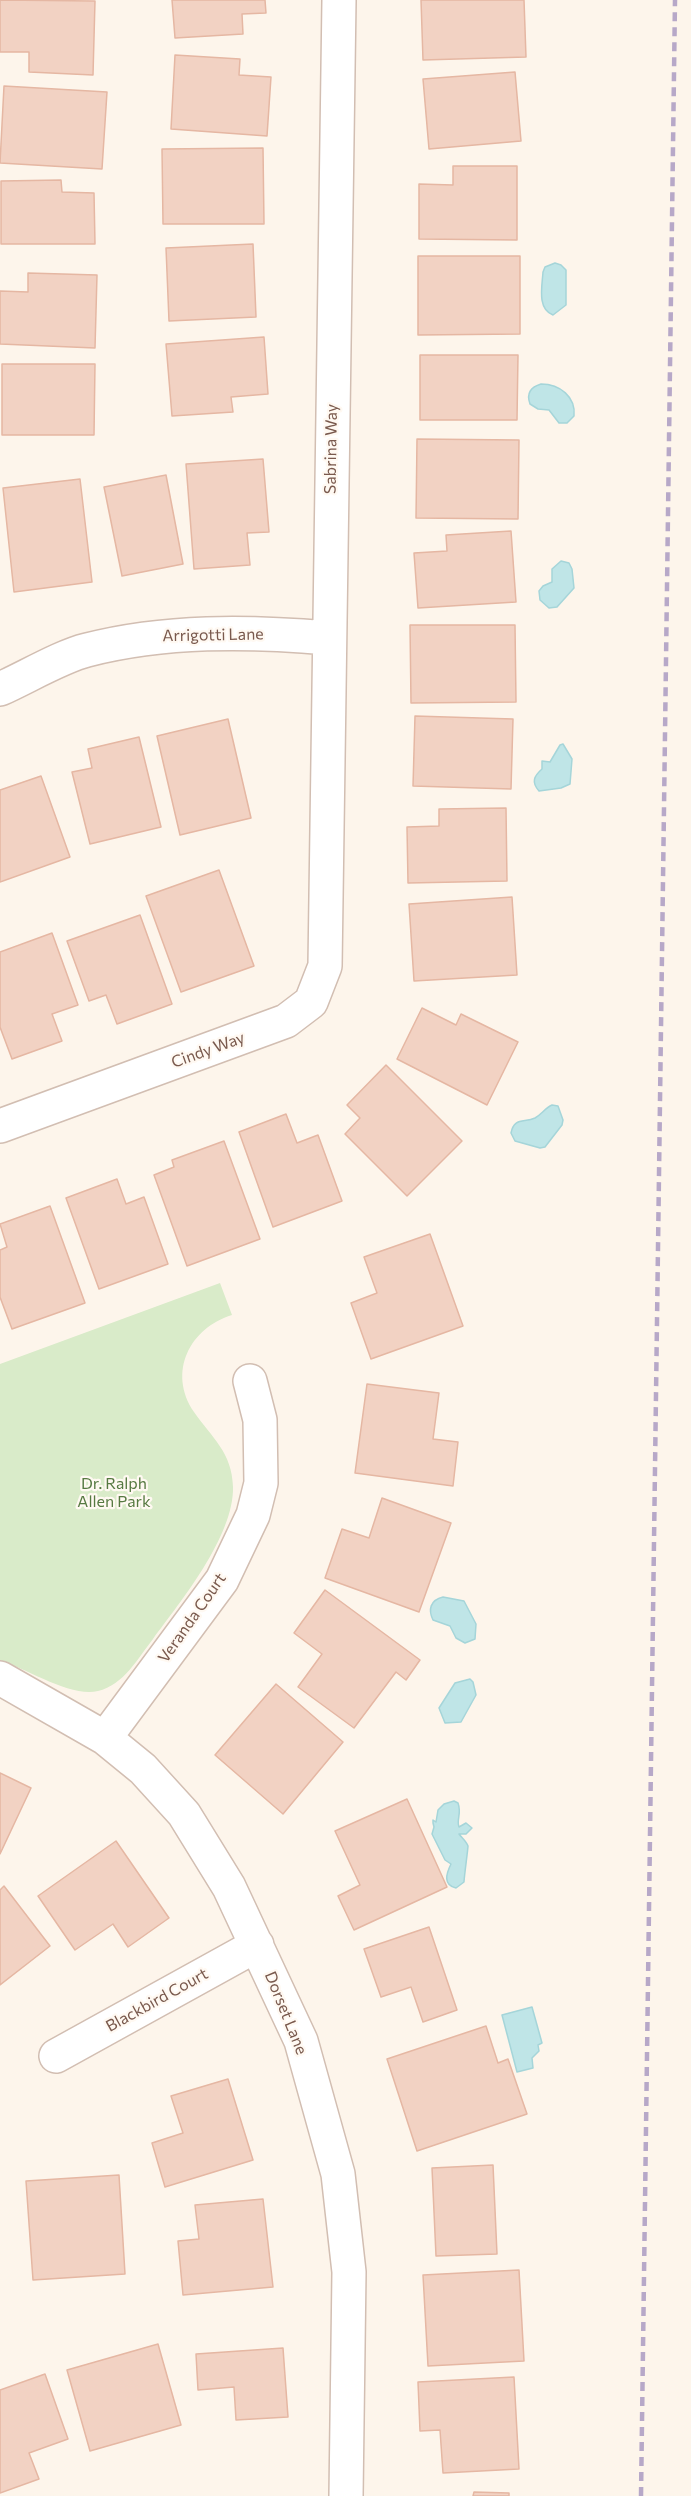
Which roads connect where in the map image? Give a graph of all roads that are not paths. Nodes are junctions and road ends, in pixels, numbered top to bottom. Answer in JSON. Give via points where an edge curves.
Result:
{"nodes":[{"id":1,"x":339,"y":0,"type":"edge"},
{"id":2,"x":328,"y":638,"type":"junction"},
{"id":3,"x":0,"y":689,"type":"edge"},
{"id":4,"x":326,"y":898,"type":"joint"},
{"id":5,"x":0,"y":1126,"type":"edge"},
{"id":6,"x":250,"y":1381,"type":"dead end"},
{"id":7,"x":0,"y":1678,"type":"edge"},
{"id":8,"x":105,"y":1738,"type":"junction"},
{"id":9,"x":257,"y":1945,"type":"junction"},
{"id":10,"x":56,"y":2056,"type":"dead end"},
{"id":11,"x":346,"y":2496,"type":"edge"}],
"edges":[{"from":1,"to":2,"type":"street","name":"Sabrina Way"},
{"from":2,"to":3,"type":"street","name":"Arrigotti Lane","via":[[282,634],[162,635],[85,650]]},
{"from":2,"to":4,"type":"street","name":"Sabrina Way"},
{"from":4,"to":5,"type":"street","name":"Cindy Way","via":[[325,966],[311,1002],[286,1021]]},
{"from":6,"to":8,"type":"street","name":"Veranda Court","via":[[260,1420],[261,1483],[253,1515],[222,1580]]},
{"from":7,"to":8,"type":"street","name":"Dorset Lane"},
{"from":8,"to":9,"type":"street","name":"Dorset Lane","via":[[143,1769],[184,1814],[229,1887]]},
{"from":9,"to":10,"type":"street","name":"Blackbird Court"},
{"from":9,"to":11,"type":"street","name":"Dorset Lane","via":[[301,2041],[338,2174],[349,2272]]}]}
